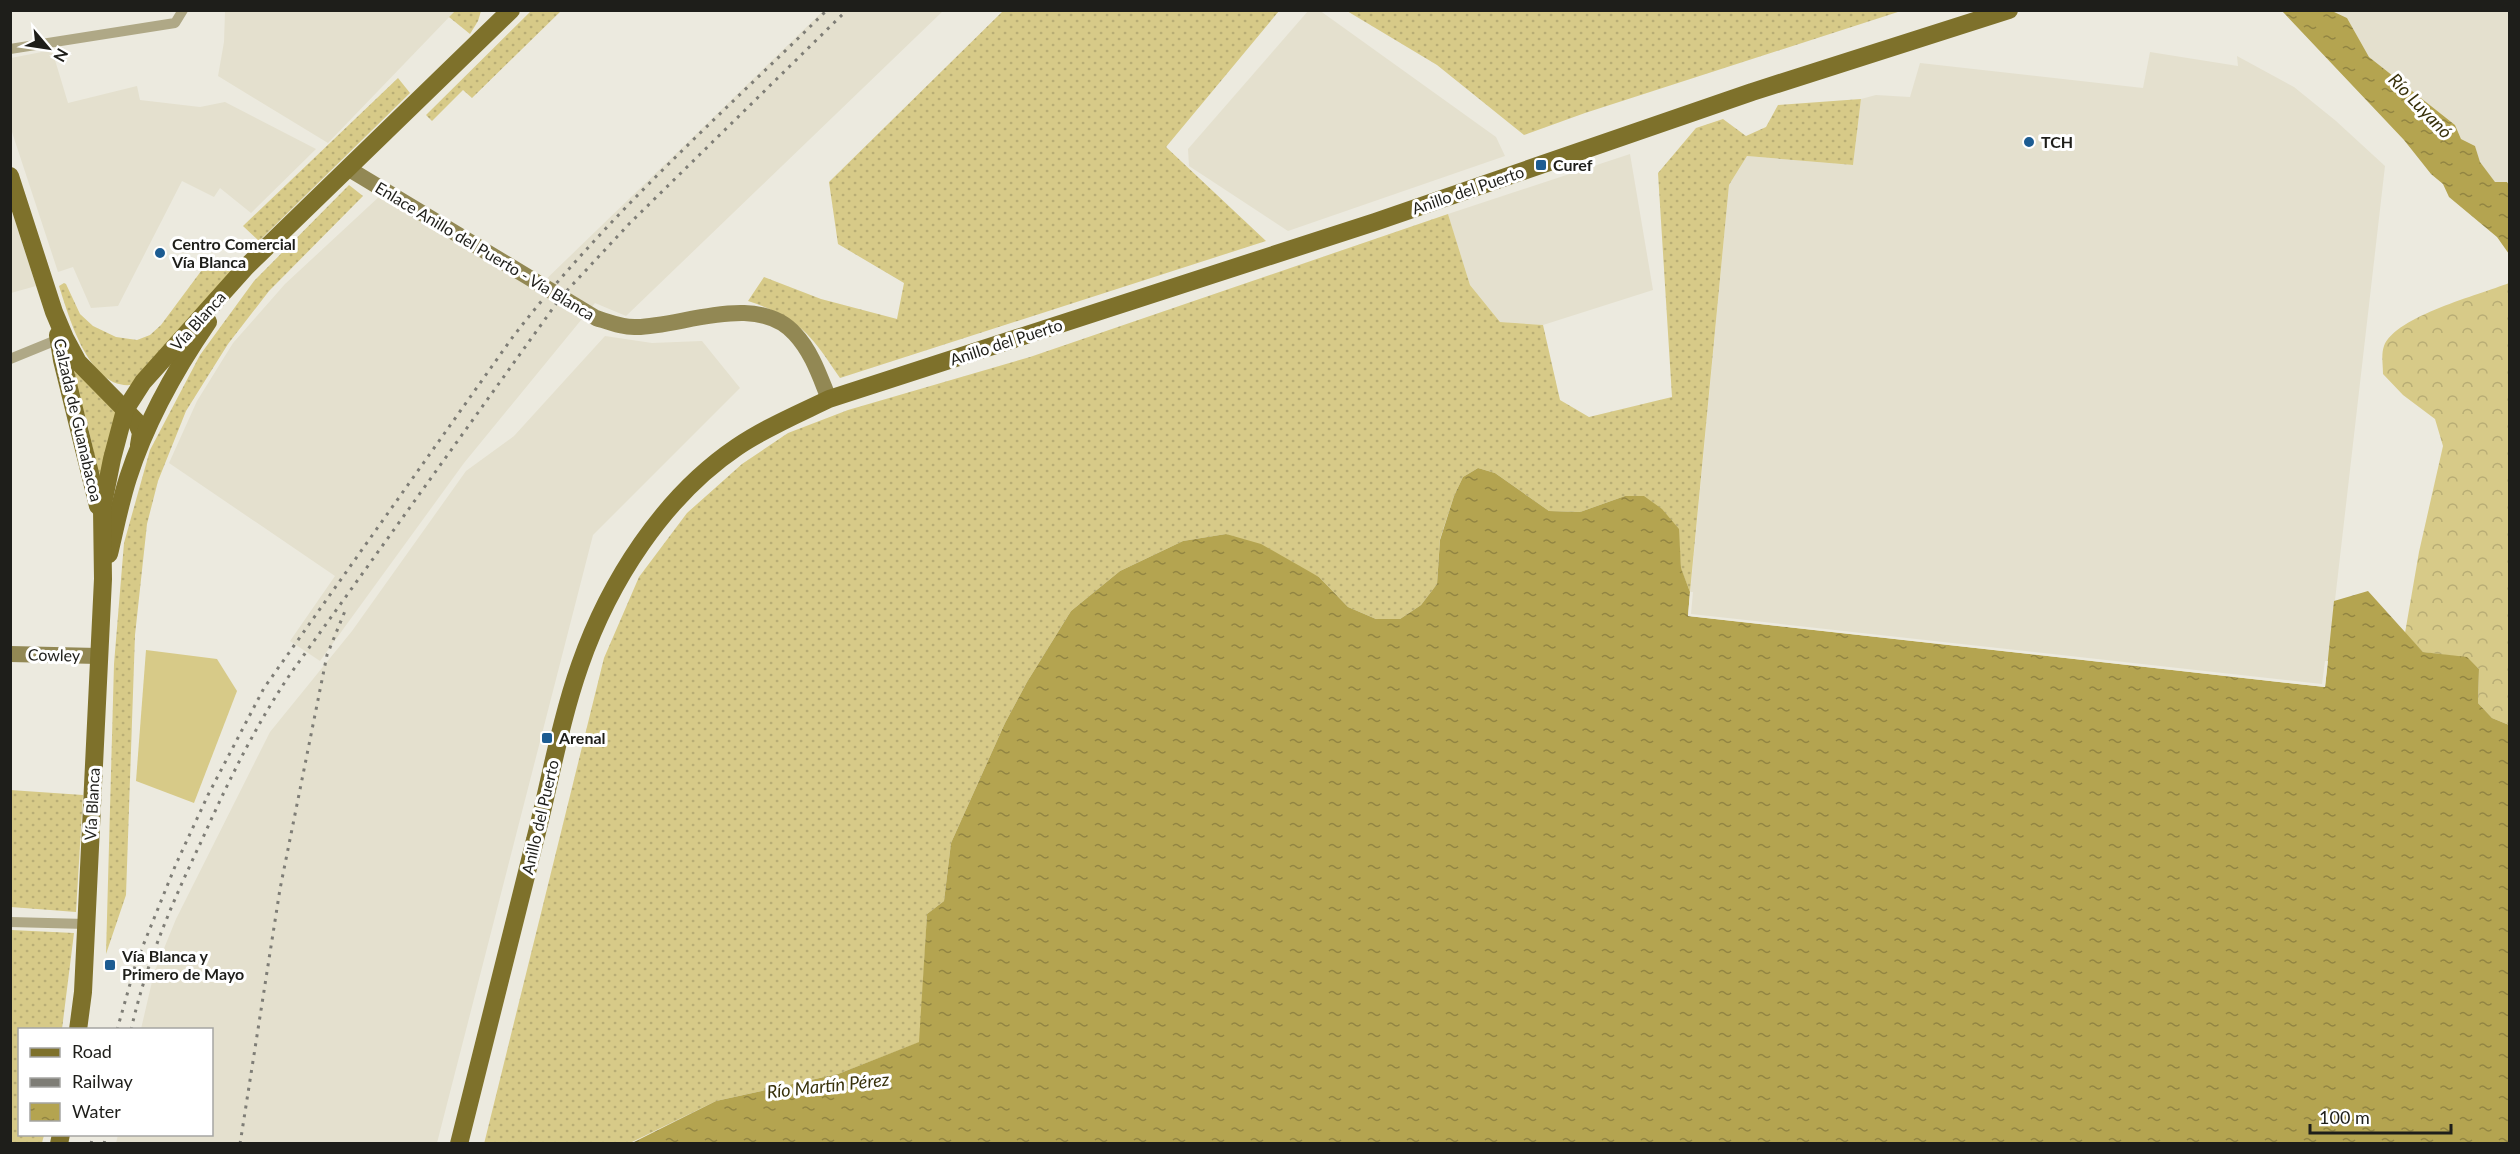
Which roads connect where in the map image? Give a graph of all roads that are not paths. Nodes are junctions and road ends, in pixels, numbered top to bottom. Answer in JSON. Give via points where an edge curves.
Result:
{"nodes":[{"id":1,"x":183,"y":10,"type":"edge"},
{"id":2,"x":492,"y":10,"type":"edge"},
{"id":3,"x":511,"y":10,"type":"edge"},
{"id":4,"x":2008,"y":10,"type":"edge"},
{"id":5,"x":472,"y":48,"type":"junction"},
{"id":6,"x":10,"y":49,"type":"edge"},
{"id":7,"x":349,"y":169,"type":"junction"},
{"id":8,"x":10,"y":176,"type":"edge"},
{"id":9,"x":15,"y":199,"type":"edge"},
{"id":10,"x":272,"y":244,"type":"junction"},
{"id":11,"x":54,"y":312,"type":"junction"},
{"id":12,"x":59,"y":339,"type":"junction"},
{"id":13,"x":10,"y":359,"type":"edge"},
{"id":14,"x":143,"y":382,"type":"junction"},
{"id":15,"x":102,"y":387,"type":"junction"},
{"id":16,"x":829,"y":399,"type":"junction"},
{"id":17,"x":125,"y":410,"type":"junction"},
{"id":18,"x":137,"y":453,"type":"junction"},
{"id":19,"x":101,"y":528,"type":"junction"},
{"id":20,"x":103,"y":579,"type":"junction"},
{"id":21,"x":10,"y":654,"type":"edge"},
{"id":22,"x":98,"y":656,"type":"junction"},
{"id":23,"x":10,"y":922,"type":"edge"},
{"id":24,"x":86,"y":924,"type":"junction"},
{"id":25,"x":78,"y":1028,"type":"edge"},
{"id":26,"x":459,"y":1143,"type":"edge"}],
"edges":[{"from":1,"to":6,"type":"street","via":[[175,23]]},
{"from":2,"to":5,"type":"main road"},
{"from":3,"to":5,"type":"main road","name":"Vía Blanca"},
{"from":4,"to":16,"type":"main road","name":"Anillo del Puerto"},
{"from":5,"to":7,"type":"main road","name":"Vía Blanca"},
{"from":7,"to":10,"type":"main road","name":"Vía Blanca"},
{"from":7,"to":16,"type":"main road","name":"Enlace Anillo del Puerto - Vía Blanca","via":[[596,318],[634,328],[706,316],[753,313],[772,317],[795,333]]},
{"from":8,"to":9,"type":"main road","name":"Calzada de Guanabacoa"},
{"from":9,"to":11,"type":"main road","name":"Calzada de Guanabacoa"},
{"from":10,"to":14,"type":"main road","name":"Vía Blanca","via":[[221,294]]},
{"from":10,"to":18,"type":"main road","name":"Vía Blanca","via":[[202,331],[159,403]]},
{"from":11,"to":12,"type":"main road","name":"Calzada de Guanabacoa"},
{"from":11,"to":15,"type":"main road","name":"Calzada de Guanabacoa","via":[[78,362]]},
{"from":12,"to":13,"type":"street"},
{"from":12,"to":19,"type":"main road","name":"Calzada de Guanabacoa"},
{"from":14,"to":15,"type":"main road","via":[[126,391]]},
{"from":14,"to":17,"type":"main road","name":"Vía Blanca"},
{"from":15,"to":17,"type":"main road","name":"Calzada de Guanabacoa"},
{"from":16,"to":26,"type":"main road","name":"Anillo del Puerto","via":[[737,447],[708,469],[642,545],[603,610],[580,666],[559,740]]},
{"from":17,"to":18,"type":"main road","name":"Calzada de Guanabacoa","via":[[139,426]]},
{"from":17,"to":19,"type":"main road","name":"Vía Blanca","via":[[106,482]]},
{"from":18,"to":20,"type":"main road","name":"Vía Blanca"},
{"from":19,"to":20,"type":"main road","name":"Vía Blanca"},
{"from":20,"to":22,"type":"main road","name":"Vía Blanca"},
{"from":21,"to":22,"type":"main road","name":"Cowley"},
{"from":22,"to":24,"type":"main road","name":"Vía Blanca"},
{"from":23,"to":24,"type":"street"},
{"from":24,"to":25,"type":"main road","name":"Vía Blanca"}]}
